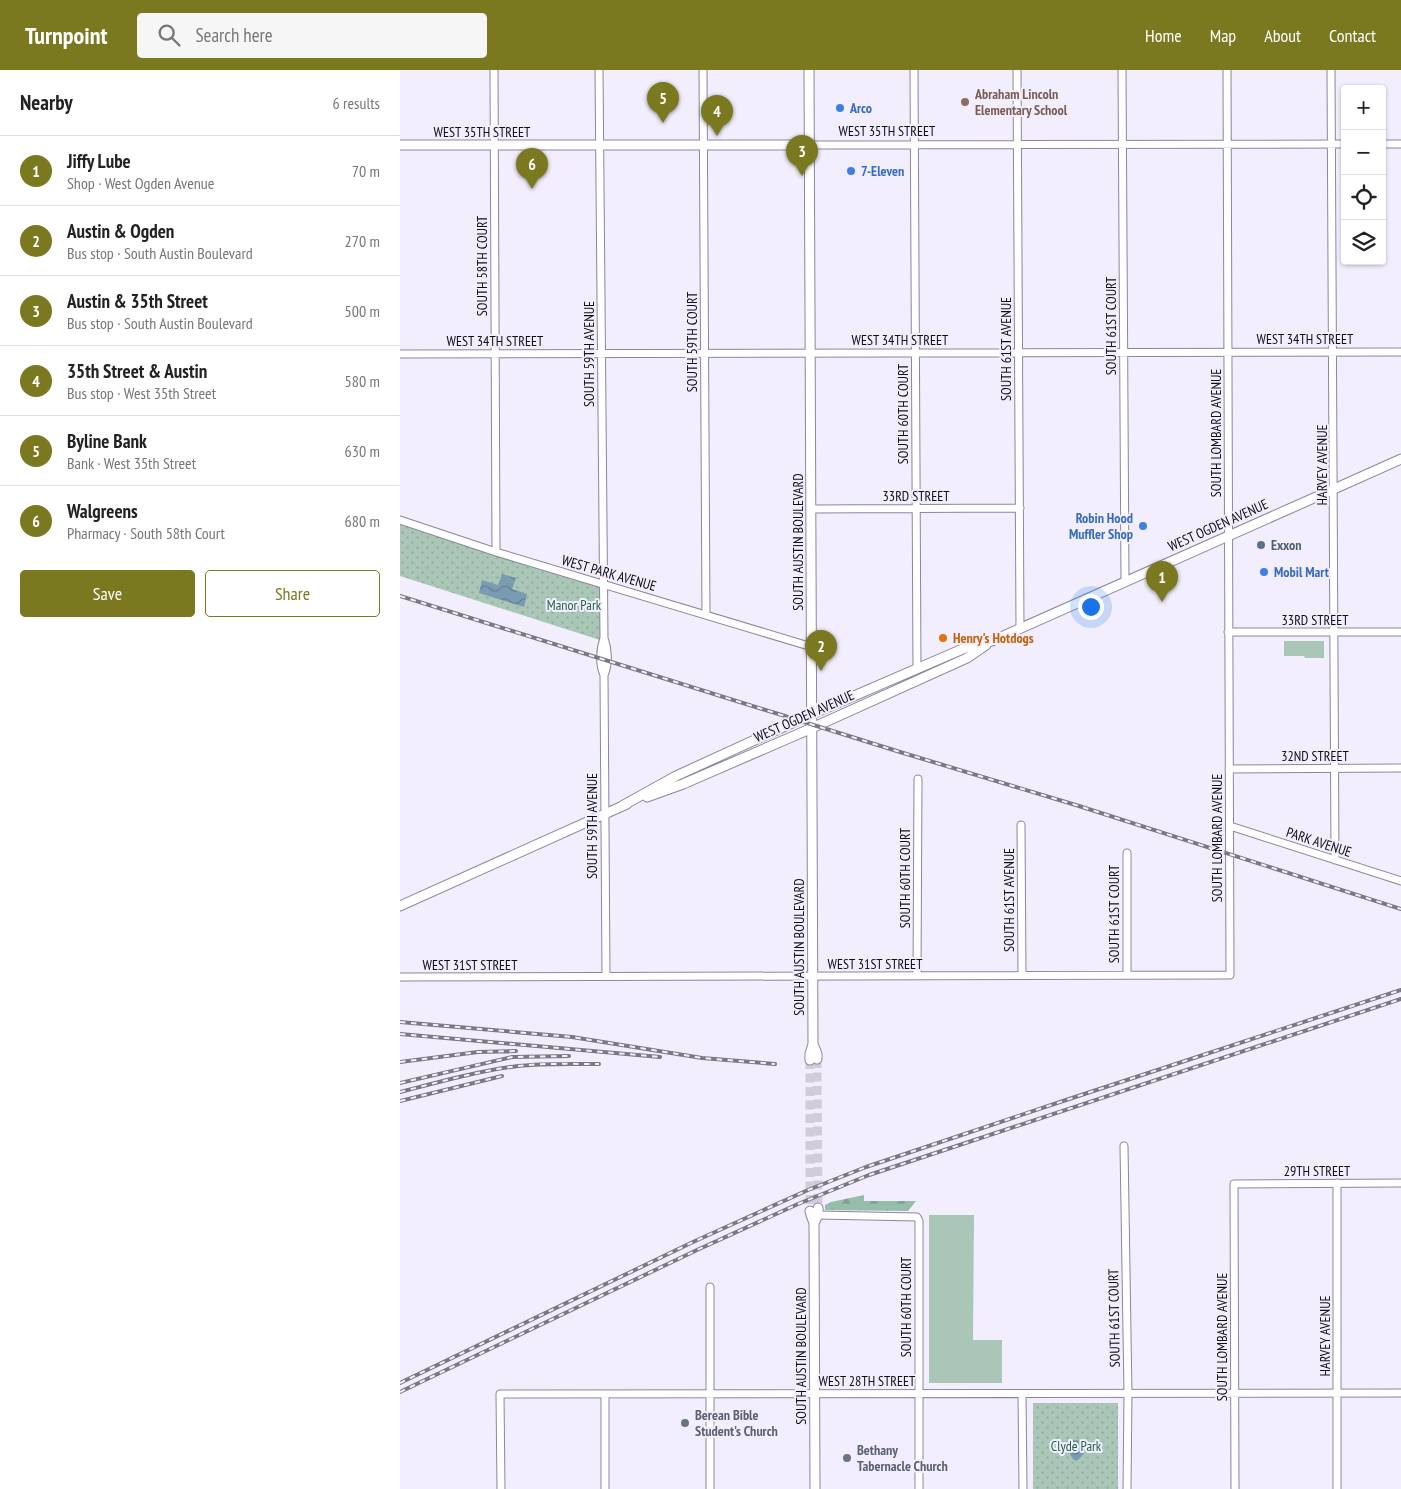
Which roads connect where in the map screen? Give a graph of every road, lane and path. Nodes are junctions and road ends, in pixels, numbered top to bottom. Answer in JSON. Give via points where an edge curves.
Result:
{"nodes":[{"id":1,"x":494,"y":70,"type":"edge"},
{"id":2,"x":599,"y":70,"type":"edge"},
{"id":3,"x":703,"y":70,"type":"edge"},
{"id":4,"x":809,"y":70,"type":"edge"},
{"id":5,"x":914,"y":70,"type":"edge"},
{"id":6,"x":1017,"y":70,"type":"edge"},
{"id":7,"x":1122,"y":70,"type":"edge"},
{"id":8,"x":1227,"y":70,"type":"edge"},
{"id":9,"x":1332,"y":70,"type":"edge"},
{"id":10,"x":1018,"y":144,"type":"junction"},
{"id":11,"x":1122,"y":144,"type":"junction"},
{"id":12,"x":1227,"y":144,"type":"junction"},
{"id":13,"x":1332,"y":144,"type":"junction"},
{"id":14,"x":1341,"y":144,"type":"edge"},
{"id":15,"x":1386,"y":144,"type":"edge"},
{"id":16,"x":1401,"y":144,"type":"edge"},
{"id":17,"x":494,"y":145,"type":"junction"},
{"id":18,"x":600,"y":145,"type":"junction"},
{"id":19,"x":704,"y":145,"type":"junction"},
{"id":20,"x":810,"y":145,"type":"junction"},
{"id":21,"x":914,"y":145,"type":"junction"},
{"id":22,"x":400,"y":146,"type":"edge"},
{"id":23,"x":1124,"y":352,"type":"junction"},
{"id":24,"x":1228,"y":352,"type":"junction"},
{"id":25,"x":1334,"y":352,"type":"junction"},
{"id":26,"x":1401,"y":352,"type":"edge"},
{"id":27,"x":705,"y":353,"type":"junction"},
{"id":28,"x":811,"y":353,"type":"junction"},
{"id":29,"x":915,"y":353,"type":"junction"},
{"id":30,"x":1019,"y":353,"type":"junction"},
{"id":31,"x":400,"y":354,"type":"edge"},
{"id":32,"x":495,"y":354,"type":"junction"},
{"id":33,"x":602,"y":354,"type":"junction"},
{"id":34,"x":1401,"y":459,"type":"edge"},
{"id":35,"x":1334,"y":490,"type":"junction"},
{"id":36,"x":1020,"y":508,"type":"junction"},
{"id":37,"x":812,"y":509,"type":"junction"},
{"id":38,"x":916,"y":509,"type":"junction"},
{"id":39,"x":400,"y":520,"type":"edge"},
{"id":40,"x":1228,"y":536,"type":"junction"},
{"id":41,"x":496,"y":552,"type":"junction"},
{"id":42,"x":1125,"y":582,"type":"junction"},
{"id":43,"x":603,"y":584,"type":"junction"},
{"id":44,"x":706,"y":614,"type":"junction"},
{"id":45,"x":1020,"y":628,"type":"junction"},
{"id":46,"x":1228,"y":632,"type":"junction"},
{"id":47,"x":1335,"y":632,"type":"junction"},
{"id":48,"x":1401,"y":632,"type":"edge"},
{"id":49,"x":992,"y":641,"type":"junction"},
{"id":50,"x":812,"y":647,"type":"junction"},
{"id":51,"x":917,"y":669,"type":"junction"},
{"id":52,"x":812,"y":714,"type":"junction"},
{"id":53,"x":812,"y":728,"type":"junction"},
{"id":54,"x":1335,"y":768,"type":"junction"},
{"id":55,"x":1401,"y":768,"type":"edge"},
{"id":56,"x":1230,"y":769,"type":"junction"},
{"id":57,"x":918,"y":779,"type":"dead end"},
{"id":58,"x":622,"y":806,"type":"junction"},
{"id":59,"x":604,"y":814,"type":"junction"},
{"id":60,"x":1021,"y":826,"type":"dead end"},
{"id":61,"x":1230,"y":826,"type":"junction"},
{"id":62,"x":1127,"y":853,"type":"dead end"},
{"id":63,"x":1335,"y":860,"type":"junction"},
{"id":64,"x":1401,"y":881,"type":"edge"},
{"id":65,"x":400,"y":906,"type":"edge"},
{"id":66,"x":1022,"y":975,"type":"junction"},
{"id":67,"x":1127,"y":975,"type":"junction"},
{"id":68,"x":1230,"y":975,"type":"joint"},
{"id":69,"x":606,"y":976,"type":"junction"},
{"id":70,"x":917,"y":976,"type":"junction"},
{"id":71,"x":400,"y":977,"type":"edge"},
{"id":72,"x":812,"y":977,"type":"junction"},
{"id":73,"x":813,"y":1059,"type":"tunnel mouth"},
{"id":74,"x":1124,"y":1146,"type":"dead end"},
{"id":75,"x":1337,"y":1183,"type":"junction"},
{"id":76,"x":1401,"y":1183,"type":"edge"},
{"id":77,"x":1234,"y":1184,"type":"joint"},
{"id":78,"x":815,"y":1215,"type":"joint"},
{"id":79,"x":710,"y":1288,"type":"dead end"},
{"id":80,"x":1337,"y":1393,"type":"junction"},
{"id":81,"x":1401,"y":1393,"type":"edge"},
{"id":82,"x":605,"y":1394,"type":"junction"},
{"id":83,"x":710,"y":1394,"type":"junction"},
{"id":84,"x":814,"y":1394,"type":"junction"},
{"id":85,"x":918,"y":1394,"type":"junction"},
{"id":86,"x":1022,"y":1394,"type":"junction"},
{"id":87,"x":1128,"y":1394,"type":"junction"},
{"id":88,"x":1234,"y":1394,"type":"junction"},
{"id":89,"x":501,"y":1489,"type":"edge"},
{"id":90,"x":605,"y":1489,"type":"edge"},
{"id":91,"x":710,"y":1489,"type":"edge"},
{"id":92,"x":815,"y":1489,"type":"edge"},
{"id":93,"x":919,"y":1489,"type":"edge"},
{"id":94,"x":1023,"y":1489,"type":"edge"},
{"id":95,"x":1127,"y":1489,"type":"edge"},
{"id":96,"x":1235,"y":1489,"type":"edge"},
{"id":97,"x":1338,"y":1489,"type":"edge"}],
"edges":[{"from":1,"to":17,"type":"street","name":"SOUTH 58TH COURT"},
{"from":2,"to":18,"type":"street","name":"SOUTH 59TH AVENUE"},
{"from":3,"to":19,"type":"street","name":"SOUTH 59TH COURT"},
{"from":4,"to":20,"type":"street","name":"SOUTH AUSTIN BOULEVARD"},
{"from":5,"to":21,"type":"street","name":"SOUTH 60TH COURT"},
{"from":6,"to":10,"type":"street","name":"SOUTH 61ST AVENUE"},
{"from":7,"to":11,"type":"street","name":"SOUTH 61ST COURT"},
{"from":8,"to":12,"type":"street","name":"SOUTH LOMBARD AVENUE"},
{"from":9,"to":13,"type":"street","name":"HARVEY AVENUE"},
{"from":10,"to":11,"type":"street","name":"WEST 35TH STREET"},
{"from":10,"to":21,"type":"street","name":"WEST 35TH STREET"},
{"from":10,"to":30,"type":"street","name":"SOUTH 61ST AVENUE"},
{"from":11,"to":12,"type":"street","name":"WEST 35TH STREET"},
{"from":11,"to":23,"type":"street","name":"SOUTH 61ST COURT"},
{"from":12,"to":13,"type":"street","name":"WEST 35TH STREET"},
{"from":12,"to":24,"type":"street","name":"SOUTH LOMBARD AVENUE"},
{"from":13,"to":14,"type":"street","name":"WEST 35TH STREET"},
{"from":13,"to":25,"type":"street","name":"HARVEY AVENUE"},
{"from":15,"to":16,"type":"street"},
{"from":17,"to":18,"type":"street","name":"WEST 35TH STREET"},
{"from":17,"to":22,"type":"street","name":"WEST 35TH STREET"},
{"from":17,"to":32,"type":"street","name":"SOUTH 58TH COURT"},
{"from":18,"to":19,"type":"street","name":"WEST 35TH STREET"},
{"from":18,"to":33,"type":"street","name":"SOUTH 59TH AVENUE"},
{"from":19,"to":20,"type":"street","name":"WEST 35TH STREET"},
{"from":19,"to":27,"type":"street","name":"SOUTH 59TH COURT"},
{"from":20,"to":21,"type":"street","name":"WEST 35TH STREET"},
{"from":20,"to":28,"type":"street","name":"SOUTH AUSTIN BOULEVARD"},
{"from":21,"to":29,"type":"street","name":"SOUTH 60TH COURT"},
{"from":23,"to":24,"type":"street","name":"WEST 34TH STREET"},
{"from":23,"to":30,"type":"street","name":"WEST 34TH STREET"},
{"from":23,"to":42,"type":"street","name":"SOUTH 61ST COURT"},
{"from":24,"to":25,"type":"street","name":"WEST 34TH STREET"},
{"from":24,"to":40,"type":"street","name":"SOUTH LOMBARD AVENUE"},
{"from":25,"to":26,"type":"street","name":"WEST 34TH STREET"},
{"from":25,"to":35,"type":"street","name":"HARVEY AVENUE"},
{"from":27,"to":28,"type":"street","name":"WEST 34TH STREET"},
{"from":27,"to":33,"type":"street","name":"WEST 34TH STREET"},
{"from":27,"to":44,"type":"street","name":"SOUTH 59TH COURT"},
{"from":28,"to":29,"type":"street","name":"WEST 34TH STREET"},
{"from":28,"to":37,"type":"street","name":"SOUTH AUSTIN BOULEVARD"},
{"from":29,"to":30,"type":"street","name":"WEST 34TH STREET"},
{"from":29,"to":38,"type":"street","name":"SOUTH 60TH COURT"},
{"from":30,"to":36,"type":"street","name":"SOUTH 61ST AVENUE"},
{"from":31,"to":32,"type":"street","name":"WEST 34TH STREET"},
{"from":32,"to":33,"type":"street","name":"WEST 34TH STREET"},
{"from":32,"to":41,"type":"street","name":"SOUTH 58TH COURT"},
{"from":33,"to":43,"type":"street","name":"SOUTH 59TH AVENUE"},
{"from":34,"to":35,"type":"street","name":"WEST OGDEN AVENUE"},
{"from":35,"to":40,"type":"street","name":"WEST OGDEN AVENUE"},
{"from":35,"to":47,"type":"street","name":"HARVEY AVENUE"},
{"from":36,"to":38,"type":"street","name":"33RD STREET"},
{"from":36,"to":45,"type":"street","name":"SOUTH 61ST AVENUE"},
{"from":37,"to":38,"type":"street","name":"33RD STREET"},
{"from":37,"to":50,"type":"street","name":"SOUTH AUSTIN BOULEVARD"},
{"from":38,"to":51,"type":"street","name":"SOUTH 60TH COURT"},
{"from":39,"to":41,"type":"street","name":"WEST PARK AVENUE"},
{"from":40,"to":42,"type":"street","name":"WEST OGDEN AVENUE"},
{"from":40,"to":46,"type":"street","name":"SOUTH LOMBARD AVENUE"},
{"from":41,"to":43,"type":"street","name":"WEST PARK AVENUE"},
{"from":42,"to":45,"type":"street","name":"WEST OGDEN AVENUE"},
{"from":43,"to":44,"type":"street","name":"WEST PARK AVENUE"},
{"from":43,"to":59,"type":"street","name":"SOUTH 59TH AVENUE","via":[[607,646]]},
{"from":44,"to":50,"type":"street","name":"WEST PARK AVENUE"},
{"from":45,"to":49,"type":"street","name":"WEST OGDEN AVENUE"},
{"from":46,"to":47,"type":"street","name":"33RD STREET"},
{"from":46,"to":56,"type":"street","name":"SOUTH LOMBARD AVENUE"},
{"from":47,"to":48,"type":"street","name":"33RD STREET"},
{"from":47,"to":54,"type":"street","name":"HARVEY AVENUE"},
{"from":49,"to":51,"type":"street","name":"WEST OGDEN AVENUE","via":[[965,648]]},
{"from":49,"to":53,"type":"street","name":"WEST OGDEN AVENUE","via":[[967,658]]},
{"from":50,"to":52,"type":"street","name":"SOUTH AUSTIN BOULEVARD"},
{"from":51,"to":52,"type":"street","name":"WEST OGDEN AVENUE"},
{"from":52,"to":53,"type":"street","name":"SOUTH AUSTIN BOULEVARD"},
{"from":52,"to":58,"type":"street","name":"WEST OGDEN AVENUE","via":[[676,776]]},
{"from":53,"to":58,"type":"street","name":"WEST OGDEN AVENUE","via":[[684,784]]},
{"from":53,"to":72,"type":"street","name":"SOUTH AUSTIN BOULEVARD"},
{"from":54,"to":55,"type":"street","name":"32ND STREET"},
{"from":54,"to":56,"type":"street","name":"32ND STREET"},
{"from":54,"to":63,"type":"street","name":"HARVEY AVENUE"},
{"from":56,"to":61,"type":"street","name":"SOUTH LOMBARD AVENUE"},
{"from":57,"to":70,"type":"street","name":"SOUTH 60TH COURT"},
{"from":58,"to":59,"type":"street","name":"WEST OGDEN AVENUE"},
{"from":59,"to":65,"type":"street","name":"WEST OGDEN AVENUE"},
{"from":59,"to":69,"type":"street","name":"SOUTH 59TH AVENUE"},
{"from":60,"to":66,"type":"street","name":"SOUTH 61ST AVENUE"},
{"from":61,"to":63,"type":"street","name":"PARK AVENUE"},
{"from":61,"to":68,"type":"street","name":"SOUTH LOMBARD AVENUE"},
{"from":62,"to":67,"type":"street","name":"SOUTH 61ST COURT"},
{"from":63,"to":64,"type":"street","name":"PARK AVENUE"},
{"from":66,"to":67,"type":"street","name":"WEST 31ST STREET"},
{"from":66,"to":70,"type":"street","name":"WEST 31ST STREET"},
{"from":67,"to":68,"type":"street","name":"WEST 31ST STREET"},
{"from":69,"to":71,"type":"street","name":"WEST 31ST STREET"},
{"from":69,"to":72,"type":"street","name":"WEST 31ST STREET"},
{"from":70,"to":72,"type":"street","name":"WEST 31ST STREET"},
{"from":72,"to":73,"type":"street","name":"SOUTH AUSTIN BOULEVARD","via":[[813,1044],[810,1054]]},
{"from":74,"to":87,"type":"street","name":"SOUTH 61ST COURT"},
{"from":75,"to":76,"type":"street","name":"29TH STREET"},
{"from":75,"to":77,"type":"street","name":"29TH STREET"},
{"from":75,"to":80,"type":"street","name":"HARVEY AVENUE"},
{"from":77,"to":88,"type":"street","name":"SOUTH LOMBARD AVENUE"},
{"from":78,"to":84,"type":"street","name":"SOUTH AUSTIN BOULEVARD"},
{"from":78,"to":85,"type":"street","name":"SOUTH 60TH COURT","via":[[917,1217]]},
{"from":79,"to":83,"type":"street"},
{"from":80,"to":81,"type":"street","name":"WEST 28TH STREET"},
{"from":80,"to":88,"type":"street","name":"WEST 28TH STREET"},
{"from":80,"to":97,"type":"street","name":"HARVEY AVENUE"},
{"from":82,"to":83,"type":"street","name":"WEST 28TH STREET"},
{"from":82,"to":89,"type":"street","name":"WEST 28TH STREET","via":[[500,1394]]},
{"from":82,"to":90,"type":"street"},
{"from":83,"to":84,"type":"street","name":"WEST 28TH STREET"},
{"from":83,"to":91,"type":"street"},
{"from":84,"to":85,"type":"street","name":"WEST 28TH STREET"},
{"from":84,"to":92,"type":"street","name":"SOUTH AUSTIN BOULEVARD"},
{"from":85,"to":86,"type":"street","name":"WEST 28TH STREET"},
{"from":85,"to":93,"type":"street","name":"SOUTH 60TH COURT"},
{"from":86,"to":87,"type":"street","name":"WEST 28TH STREET"},
{"from":86,"to":94,"type":"street"},
{"from":87,"to":88,"type":"street","name":"WEST 28TH STREET"},
{"from":87,"to":95,"type":"street","name":"SOUTH 61ST COURT"},
{"from":88,"to":96,"type":"street","name":"SOUTH LOMBARD AVENUE"}]}
